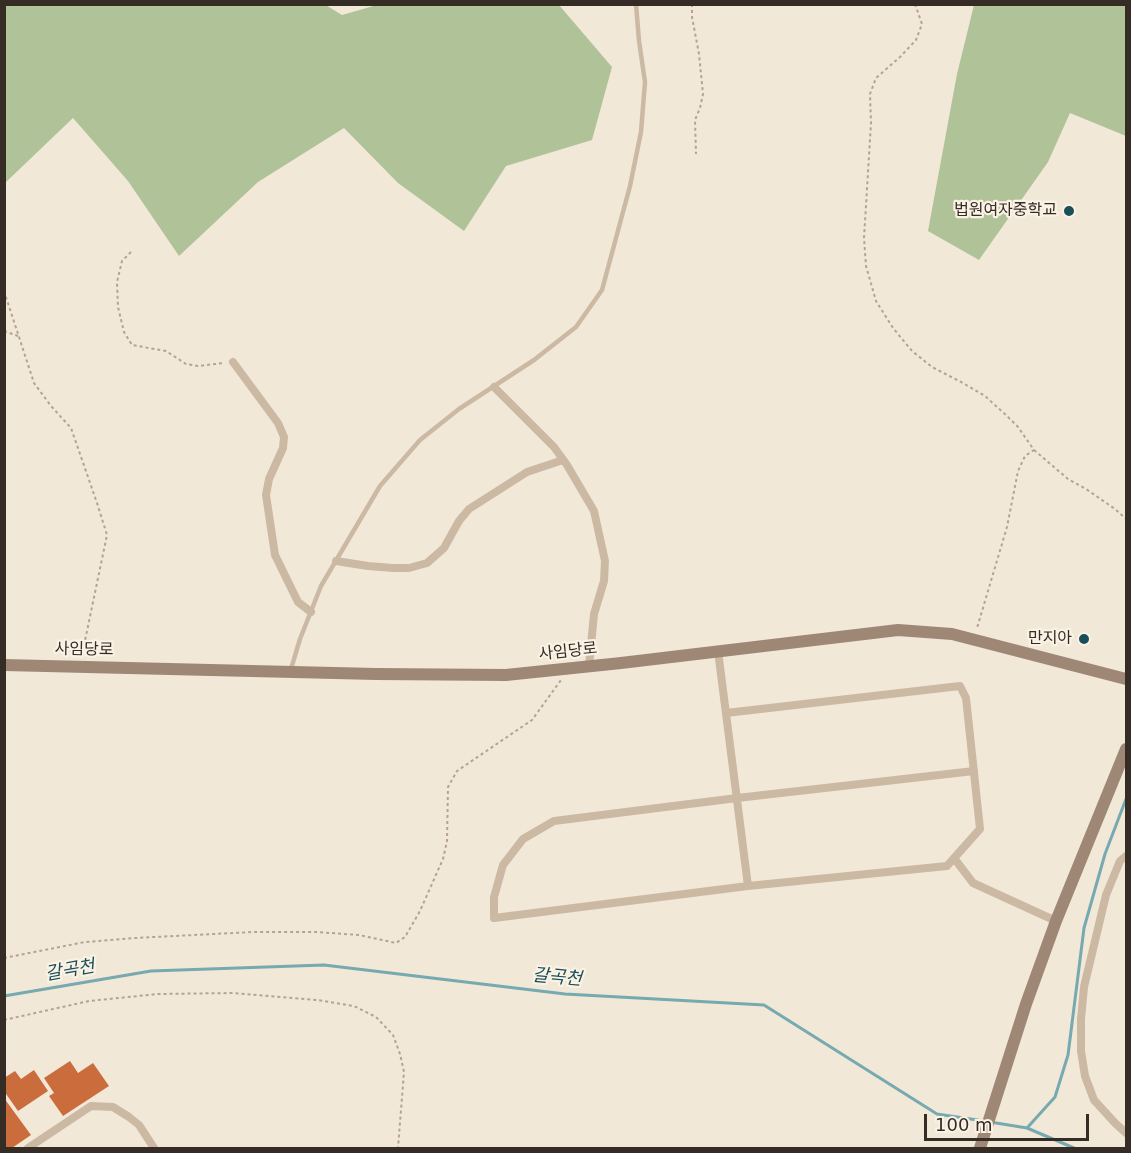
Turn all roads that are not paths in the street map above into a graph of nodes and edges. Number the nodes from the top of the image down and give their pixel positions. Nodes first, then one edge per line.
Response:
1 (636, 4) edge
2 (233, 362) road end
3 (494, 387) junction
4 (563, 460) junction
5 (336, 561) junction
6 (311, 612) junction
7 (718, 651) junction
8 (4, 665) edge
9 (589, 666) junction
10 (291, 672) junction
11 (1126, 679) edge
12 (726, 713) junction
13 (1126, 750) edge
14 (974, 771) junction
15 (737, 798) junction
16 (1126, 856) edge
17 (954, 858) junction
18 (748, 886) junction
19 (1056, 921) junction
20 (1126, 1133) edge
21 (28, 1149) edge
22 (154, 1149) edge
23 (980, 1149) edge

1 - 3 lane
2 - 6 street
3 - 4 street
3 - 5 lane
4 - 5 street
4 - 9 street
5 - 6 lane
6 - 10 lane
7 - 9 main road, 사임당로
7 - 11 main road, 사임당로
7 - 12 street
8 - 10 main road, 사임당로
9 - 10 main road, 사임당로
12 - 14 street
12 - 15 street
13 - 19 main road
14 - 15 street
14 - 17 street
15 - 18 street
15 - 18 street
16 - 20 street
17 - 18 street
17 - 19 street
19 - 23 main road
21 - 22 street

